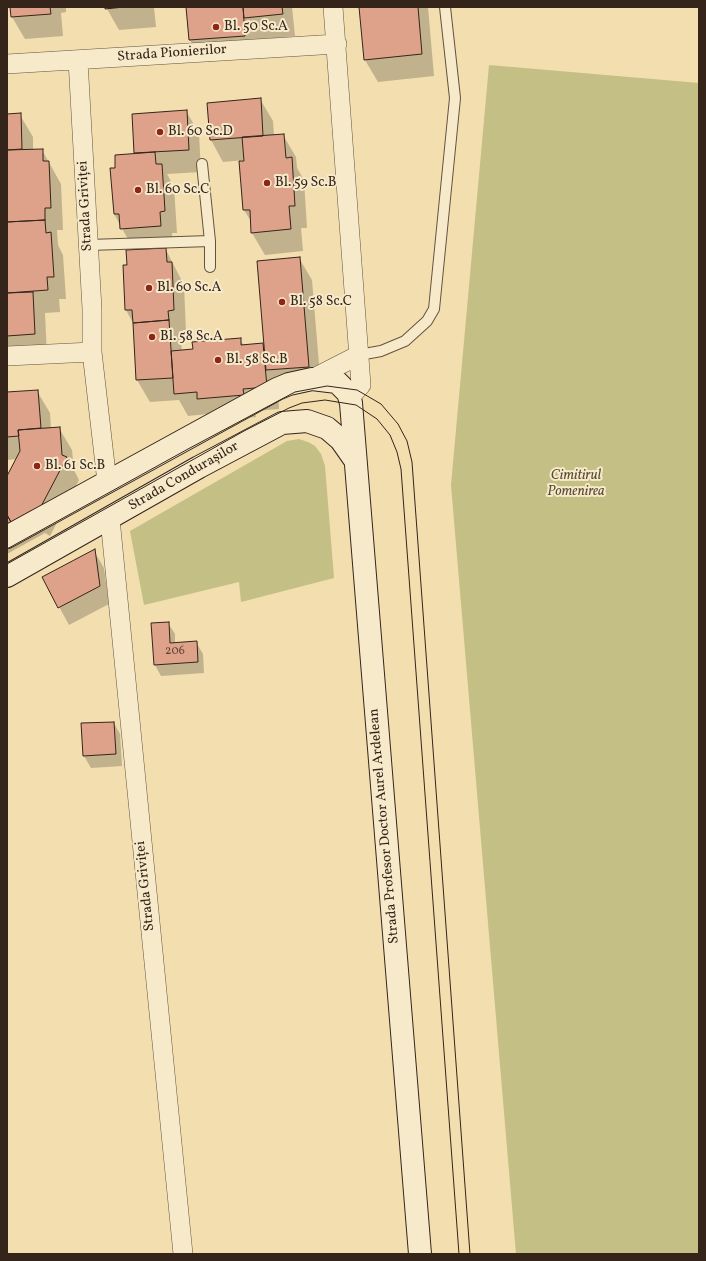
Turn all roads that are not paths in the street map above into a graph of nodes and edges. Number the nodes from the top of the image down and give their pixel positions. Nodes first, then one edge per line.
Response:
1 (333, 7) edge
2 (445, 7) edge
3 (337, 44) junction
4 (78, 60) junction
5 (7, 64) edge
6 (202, 164) dead end
7 (210, 241) junction
8 (89, 245) junction
9 (210, 267) dead end
10 (92, 352) junction
11 (359, 355) junction
12 (7, 356) edge
13 (312, 379) junction
14 (350, 397) junction
15 (356, 461) junction
16 (107, 482) junction
17 (110, 519) junction
18 (7, 537) edge
19 (7, 576) edge
20 (183, 1254) edge
21 (420, 1254) edge

1 - 3 street
2 - 11 lane
3 - 4 street, Strada Pionierilor
3 - 11 street
4 - 5 street, Strada Pionierilor
4 - 8 street, Strada Griviței
6 - 7 lane
7 - 8 lane
7 - 9 lane
8 - 10 street, Strada Griviței
10 - 12 street
10 - 16 street, Strada Griviței
11 - 13 street
11 - 14 street, Strada Profesor Doctor Aurel Ardelean
13 - 14 main road
13 - 16 main road
14 - 15 main road, Strada Profesor Doctor Aurel Ardelean
15 - 17 main road, Strada Condurașilor
15 - 21 main road, Strada Profesor Doctor Aurel Ardelean
16 - 18 main road
17 - 19 main road, Strada Condurașilor
17 - 20 street, Strada Griviței

